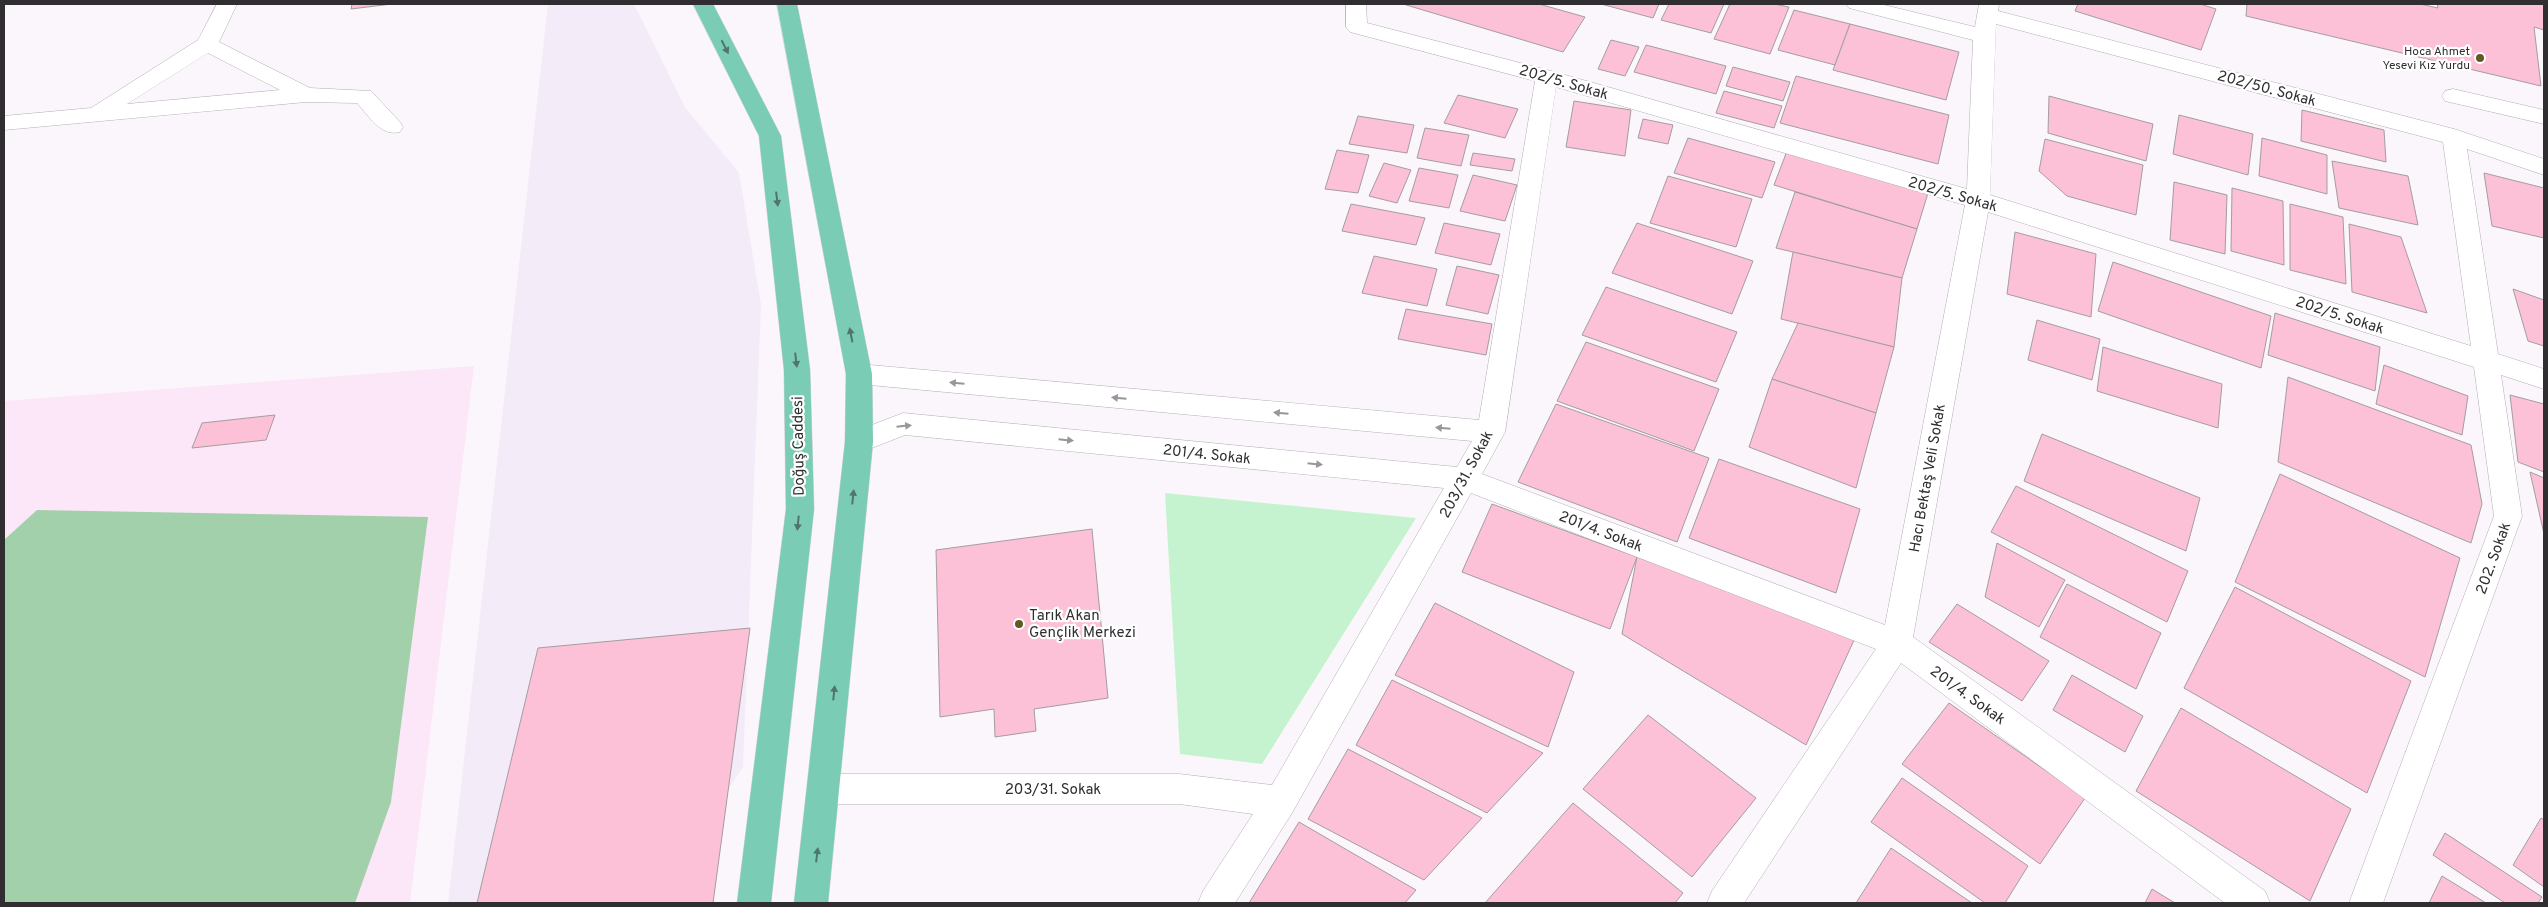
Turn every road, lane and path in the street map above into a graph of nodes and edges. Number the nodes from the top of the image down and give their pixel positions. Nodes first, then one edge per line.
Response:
1 (228, 4) edge
2 (703, 4) edge
3 (788, 4) edge
4 (1356, 4) edge
5 (1856, 4) edge
6 (1987, 18) edge
7 (207, 44) junction
8 (1547, 77) junction
9 (306, 95) junction
10 (2453, 96) dead end
11 (93, 116) junction
12 (2544, 117) edge
13 (4, 123) edge
14 (392, 126) dead end
15 (2454, 137) junction
16 (2544, 167) edge
17 (1978, 200) junction
18 (2487, 361) junction
19 (859, 374) junction
20 (2544, 379) edge
21 (1492, 432) junction
22 (859, 442) junction
23 (1465, 479) junction
24 (1897, 643) junction
25 (824, 789) junction
26 (1280, 802) junction
27 (754, 903) edge
28 (811, 903) edge
29 (1215, 903) edge
30 (1724, 903) edge
31 (2253, 903) edge
32 (2366, 903) edge

1 - 7 street
2 -> 27 main road, Doğuş Caddesi
19 -> 3 main road
4 - 8 street, 202/5. Sokak
5 - 6 street, 202/50. Sokak
6 - 15 street, 202/50. Sokak
6 - 17 street, Hacı Bektaş Veli Sokak
7 - 9 street
7 - 11 street
8 - 17 street, 202/5. Sokak
8 - 21 street, 203/31. Sokak
9 - 11 street
9 - 14 street
10 - 12 street
11 - 13 street
15 - 16 street, 202/50. Sokak
15 - 18 street, 202. Sokak
17 - 18 street, 202/5. Sokak
17 - 24 street, Hacı Bektaş Veli Sokak
18 - 20 street, 202/5. Sokak
18 - 32 street, 202. Sokak
21 -> 19 street
19 - 22 main road
21 - 23 street, 203/31. Sokak
22 -> 23 street, 201/4. Sokak
25 -> 22 main road
23 - 24 street, 201/4. Sokak
23 - 26 street, 203/31. Sokak
24 - 30 street, Hacı Bektaş Veli Sokak
24 - 31 street, 201/4. Sokak
25 - 26 street, 203/31. Sokak
28 -> 25 main road
26 - 29 street, 203/31. Sokak

